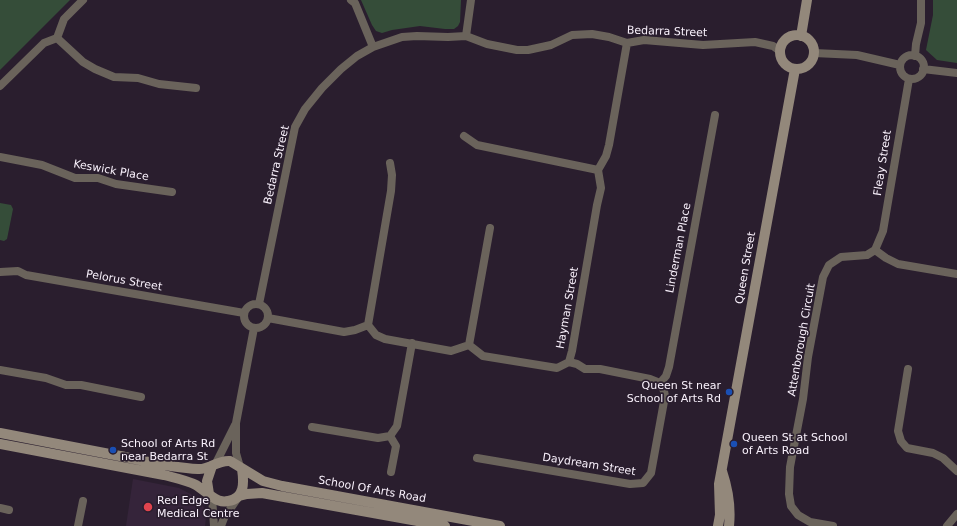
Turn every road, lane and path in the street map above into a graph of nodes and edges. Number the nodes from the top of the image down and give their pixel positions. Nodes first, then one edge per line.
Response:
1 (83, 0) edge
2 (351, 0) edge
3 (471, 0) edge
4 (807, 0) edge
5 (921, 0) edge
6 (466, 36) junction
7 (801, 36) junction
8 (57, 38) junction
9 (627, 43) junction
10 (373, 46) junction
11 (780, 51) junction
12 (814, 53) junction
13 (916, 56) junction
14 (900, 65) junction
15 (795, 69) junction
16 (923, 69) junction
17 (957, 73) edge
18 (909, 79) junction
19 (0, 86) edge
20 (196, 88) dead end
21 (715, 115) dead end
22 (464, 136) dead end
23 (0, 157) edge
24 (390, 163) dead end
25 (598, 170) junction
26 (172, 192) dead end
27 (490, 228) dead end
28 (875, 250) junction
29 (0, 272) edge
30 (957, 274) edge
31 (259, 304) junction
32 (244, 313) junction
33 (268, 318) junction
34 (368, 325) junction
35 (254, 328) junction
36 (412, 343) junction
37 (469, 345) junction
38 (569, 362) junction
39 (908, 369) dead end
40 (0, 370) edge
41 (660, 383) junction
42 (141, 397) dead end
43 (236, 423) junction
44 (312, 427) dead end
45 (0, 433) edge
46 (390, 436) junction
47 (0, 444) edge
48 (477, 458) dead end
49 (214, 464) junction
50 (241, 468) junction
51 (957, 471) edge
52 (391, 472) dead end
53 (722, 472) junction
54 (210, 496) junction
55 (238, 498) junction
56 (82, 501) dead end
57 (0, 508) edge
58 (9, 510) dead end
59 (957, 514) edge
60 (78, 526) edge
61 (214, 526) edge
62 (221, 526) edge
63 (445, 526) edge
64 (500, 526) edge
65 (718, 526) edge
66 (729, 526) edge
67 (833, 526) edge
68 (947, 526) edge

1 - 8 street
2 - 10 street
3 - 6 street
4 - 7 street
5 - 13 street
6 - 9 street, Bedarra Street
6 - 10 street, Bedarra Street
7 - 11 street
7 - 12 street
8 - 19 street
8 - 20 street
9 - 11 street, Bedarra Street
9 - 25 street
10 - 31 street, Bedarra Street
11 - 15 street
12 - 14 street
12 - 15 street
13 - 14 street
13 - 16 street
14 - 18 street
15 - 53 street, Queen Street
16 - 17 street
16 - 18 street
18 - 28 street, Fleay Street
21 - 41 street, Linderman Place
22 - 25 street
23 - 26 street, Keswick Place
24 - 34 street
25 - 38 street, Hayman Street
27 - 37 street
28 - 30 street
28 - 67 street, Attenborough Circuit
29 - 32 street, Pelorus Street
31 - 32 street
31 - 33 street
32 - 35 street
33 - 34 street
33 - 35 street
34 - 36 street
35 - 43 street
36 - 37 street
36 - 46 street
37 - 38 street, Hayman Street
38 - 41 street
39 - 51 street
40 - 42 street
41 - 48 street, Daydream Street
43 - 49 street
43 - 50 street
44 - 46 street
45 - 49 street
46 - 52 street
47 - 54 street
49 - 50 street
49 - 54 street
50 - 55 street
50 - 64 street, School Of Arts Road
53 - 65 street, Queen Street
53 - 66 street, Queen Street
54 - 55 street
54 - 61 street
55 - 62 street
55 - 63 street, School Of Arts Road
56 - 60 street
57 - 58 street
59 - 68 street

